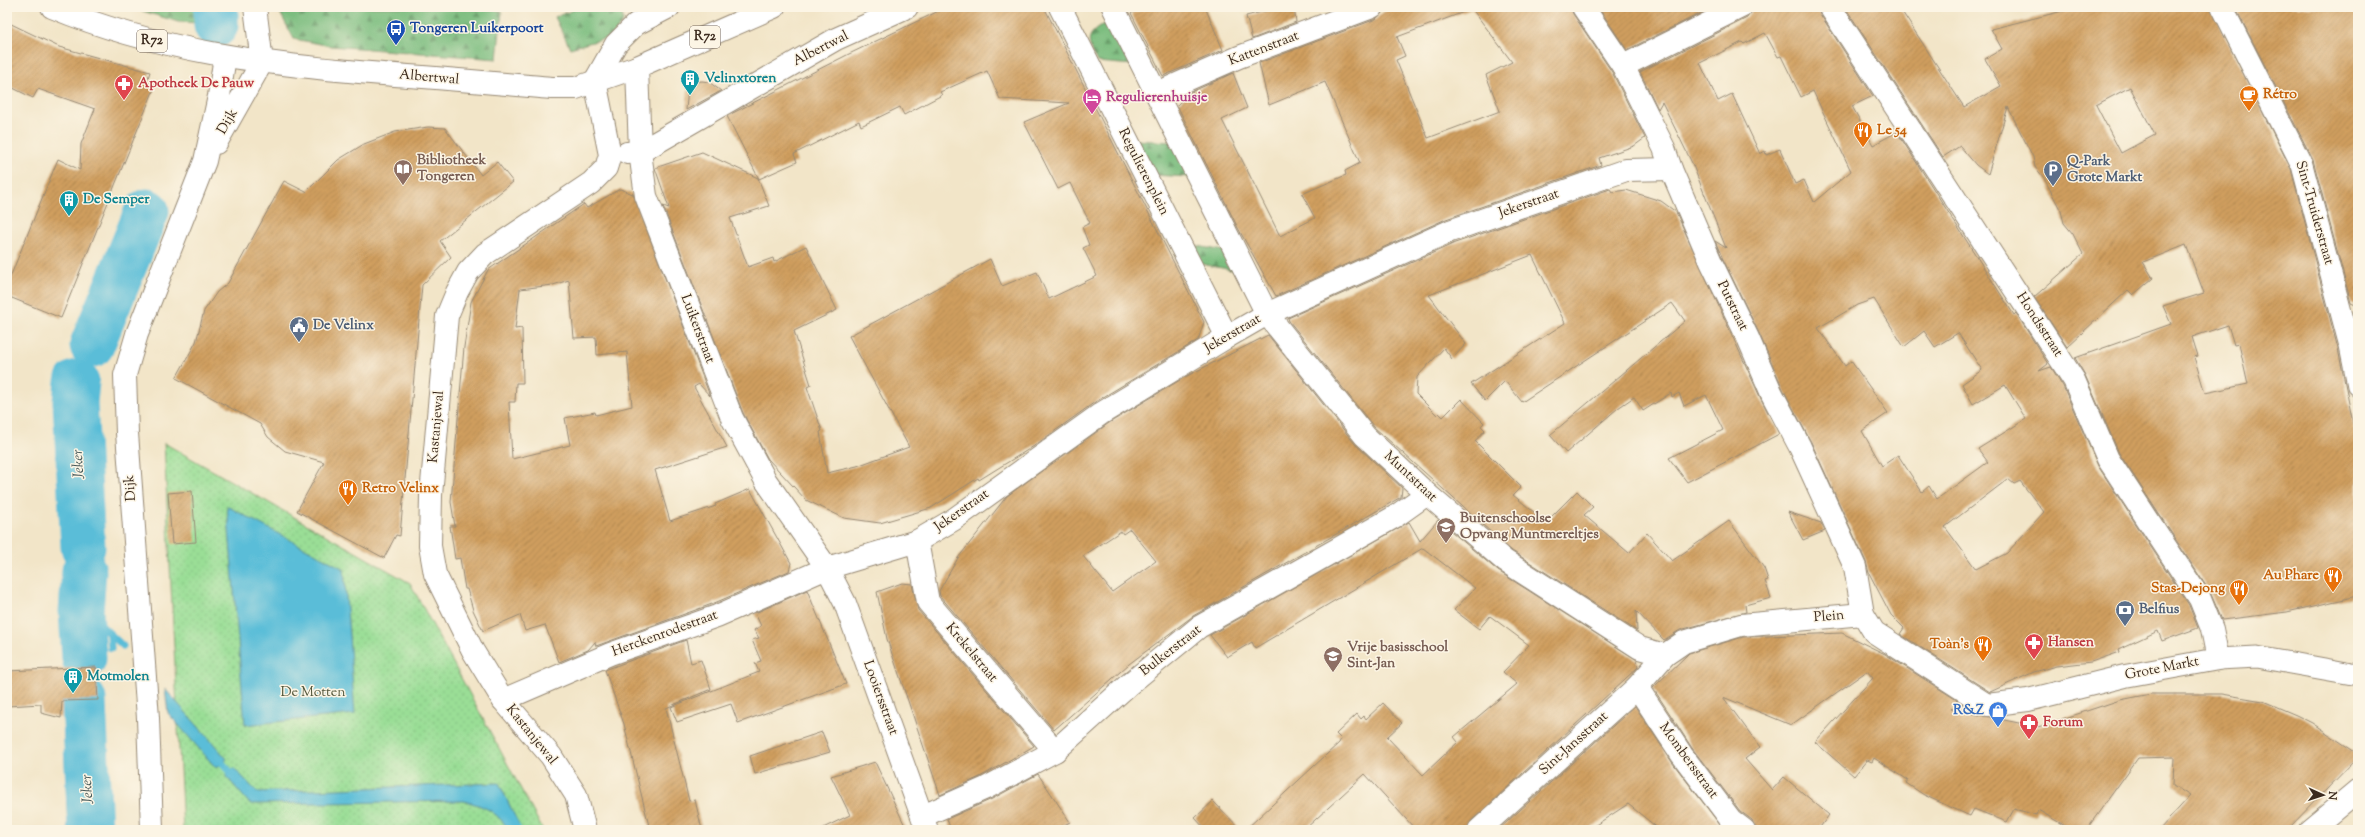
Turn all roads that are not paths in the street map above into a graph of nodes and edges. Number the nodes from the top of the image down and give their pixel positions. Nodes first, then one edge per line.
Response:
1 (52, 7) edge
2 (255, 7) edge
3 (669, 7) edge
4 (774, 7) edge
5 (907, 7) edge
6 (1060, 7) edge
7 (1113, 7) edge
8 (1372, 7) edge
9 (1583, 7) edge
10 (1741, 7) edge
11 (1830, 7) edge
12 (2222, 7) edge
13 (225, 56) junction
14 (262, 62) junction
15 (1624, 66) junction
16 (637, 67) junction
17 (595, 81) junction
18 (1157, 93) junction
19 (640, 152) junction
20 (610, 155) junction
21 (205, 161) junction
22 (1670, 169) junction
23 (1267, 314) junction
24 (1227, 336) junction
25 (2354, 344) edge
26 (2358, 386) edge
27 (1427, 494) junction
28 (917, 541) junction
29 (827, 568) junction
30 (1862, 614) junction
31 (1665, 655) junction
32 (2218, 658) junction
33 (2358, 675) edge
34 (1637, 687) junction
35 (1971, 695) joint
36 (503, 700) junction
37 (1054, 751) junction
38 (2358, 790) edge
39 (925, 823) edge
40 (152, 829) edge
41 (585, 830) edge
42 (1479, 830) edge
43 (1744, 830) edge
44 (2310, 830) edge

1 - 13 street, R72
2 - 14 street
3 - 17 street
4 - 16 street, Albertwal / R72
5 - 19 street, Albertwal
6 - 24 street, Regulierenplein
7 - 18 street
8 - 18 street, Kattenstraat
9 - 15 street, Putstraat
10 - 15 street
11 - 32 street, Hondsstraat
12 - 25 street, Sint-Truiderstraat
13 - 14 street, R72
13 - 21 street, Dijk
14 - 17 street, Albertwal / R72
14 - 21 street, Dijk
15 - 22 street, Putstraat
16 - 17 street, Albertwal / R72
16 - 19 street, Luikerstraat
17 - 20 street
18 - 23 street
19 - 20 street, Albertwal
19 - 29 street, Luikerstraat
20 - 36 street, Kastanjewal
21 - 40 street, Dijk
22 - 23 street, Jekerstraat
22 - 30 street, Putstraat
23 - 24 street, Jekerstraat
23 - 27 street, Muntstraat
24 - 28 street, Jekerstraat
25 - 26 street, Sint-Truiderstraat
27 - 31 street, Muntstraat
27 - 37 street, Bulkerstraat
28 - 29 street, Jekerstraat
28 - 37 street, Krekelstraat
29 - 36 street, Herckenrodestraat
29 - 39 street, Looiersstraat
30 - 31 street, Plein
30 - 35 street, Plein
31 - 34 street, Sint-Jansstraat
32 - 33 street, Grote Markt
32 - 35 street, Grote Markt
34 - 42 street, Sint-Jansstraat
34 - 43 street, Mombersstraat
36 - 41 street, Kastanjewal
37 - 39 street, Bulkerstraat
38 - 44 street

